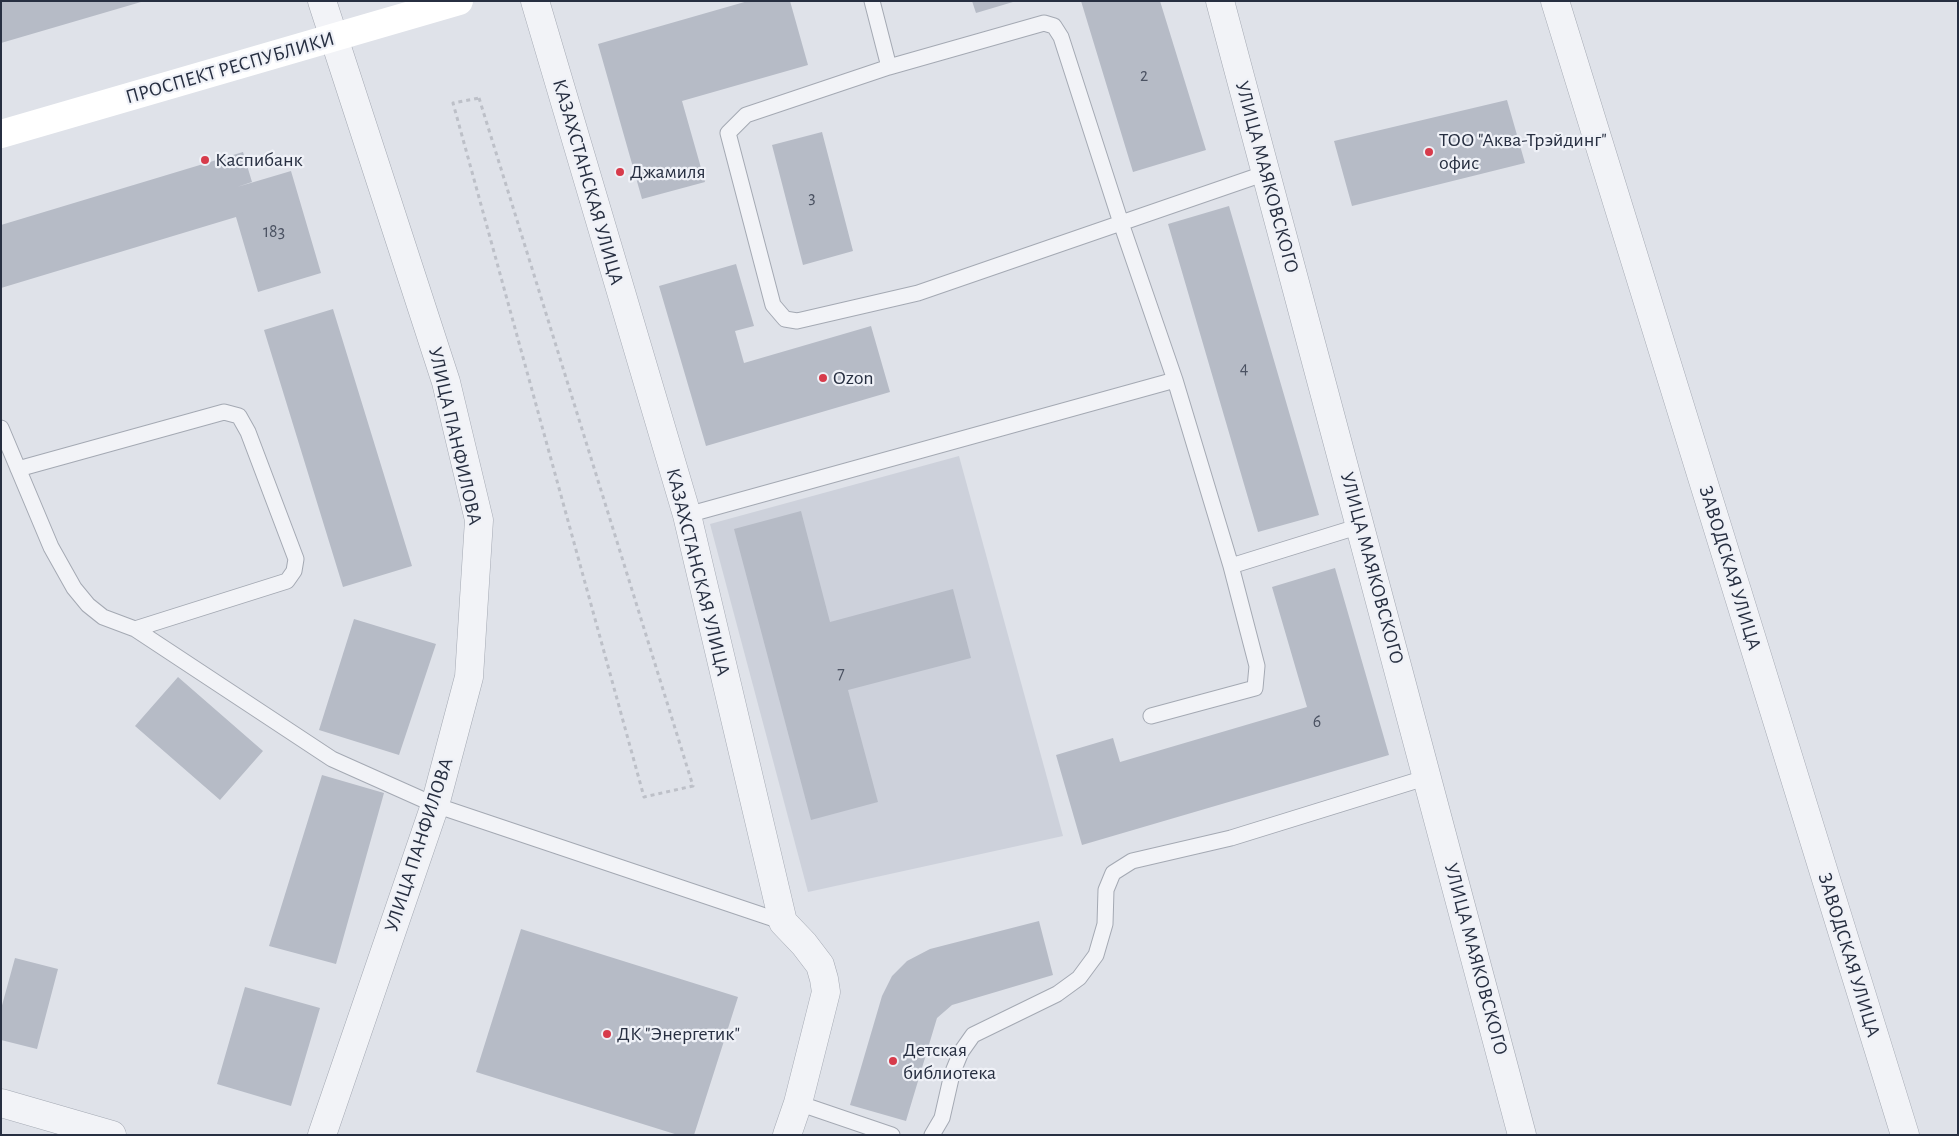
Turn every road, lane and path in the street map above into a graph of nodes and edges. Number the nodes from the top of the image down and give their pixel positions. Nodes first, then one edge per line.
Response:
1 (322, 1) edge
2 (459, 1) edge
3 (535, 1) edge
4 (872, 1) edge
5 (1220, 1) edge
6 (1555, 1) edge
7 (333, 38) junction
8 (889, 67) junction
9 (1, 134) edge
10 (1266, 173) junction
11 (1121, 223) junction
12 (1175, 380) junction
13 (1, 428) edge
14 (18, 468) junction
15 (687, 515) junction
16 (1360, 526) junction
17 (1230, 566) junction
18 (135, 629) junction
19 (1151, 716) dead end
20 (1428, 777) junction
21 (644, 798) joint
22 (435, 805) junction
23 (783, 922) junction
24 (1, 1103) edge
25 (798, 1103) junction
26 (112, 1135) edge
27 (322, 1135) edge
28 (787, 1135) edge
29 (892, 1135) edge
30 (932, 1135) edge
31 (1522, 1135) edge
32 (1905, 1135) edge

1 - 7 street, УЛИЦА ПАНФИЛОВА
2 - 7 main road, ПРОСПЕКТ РЕСПУБЛИКИ
3 - 15 street, КАЗАХСТАНСКАЯ УЛИЦА
4 - 8 lane
5 - 10 street, УЛИЦА МАЯКОВСКОГО
6 - 32 street, ЗАВОДСКАЯ УЛИЦА
7 - 9 main road, ПРОСПЕКТ РЕСПУБЛИКИ
7 - 22 street, УЛИЦА ПАНФИЛОВА
8 - 11 lane
8 - 11 lane
10 - 11 lane
10 - 16 street, УЛИЦА МАЯКОВСКОГО
11 - 12 lane
12 - 15 lane
12 - 17 lane
13 - 14 lane
14 - 18 lane
14 - 18 lane
15 - 23 street, КАЗАХСТАНСКАЯ УЛИЦА
16 - 17 lane
16 - 20 street, УЛИЦА МАЯКОВСКОГО
17 - 19 lane
18 - 22 lane
20 - 30 lane
20 - 31 street, УЛИЦА МАЯКОВСКОГО
21 - 21 path
22 - 23 lane
22 - 27 street, УЛИЦА ПАНФИЛОВА
23 - 25 street
24 - 26 street
25 - 28 street
25 - 29 lane

